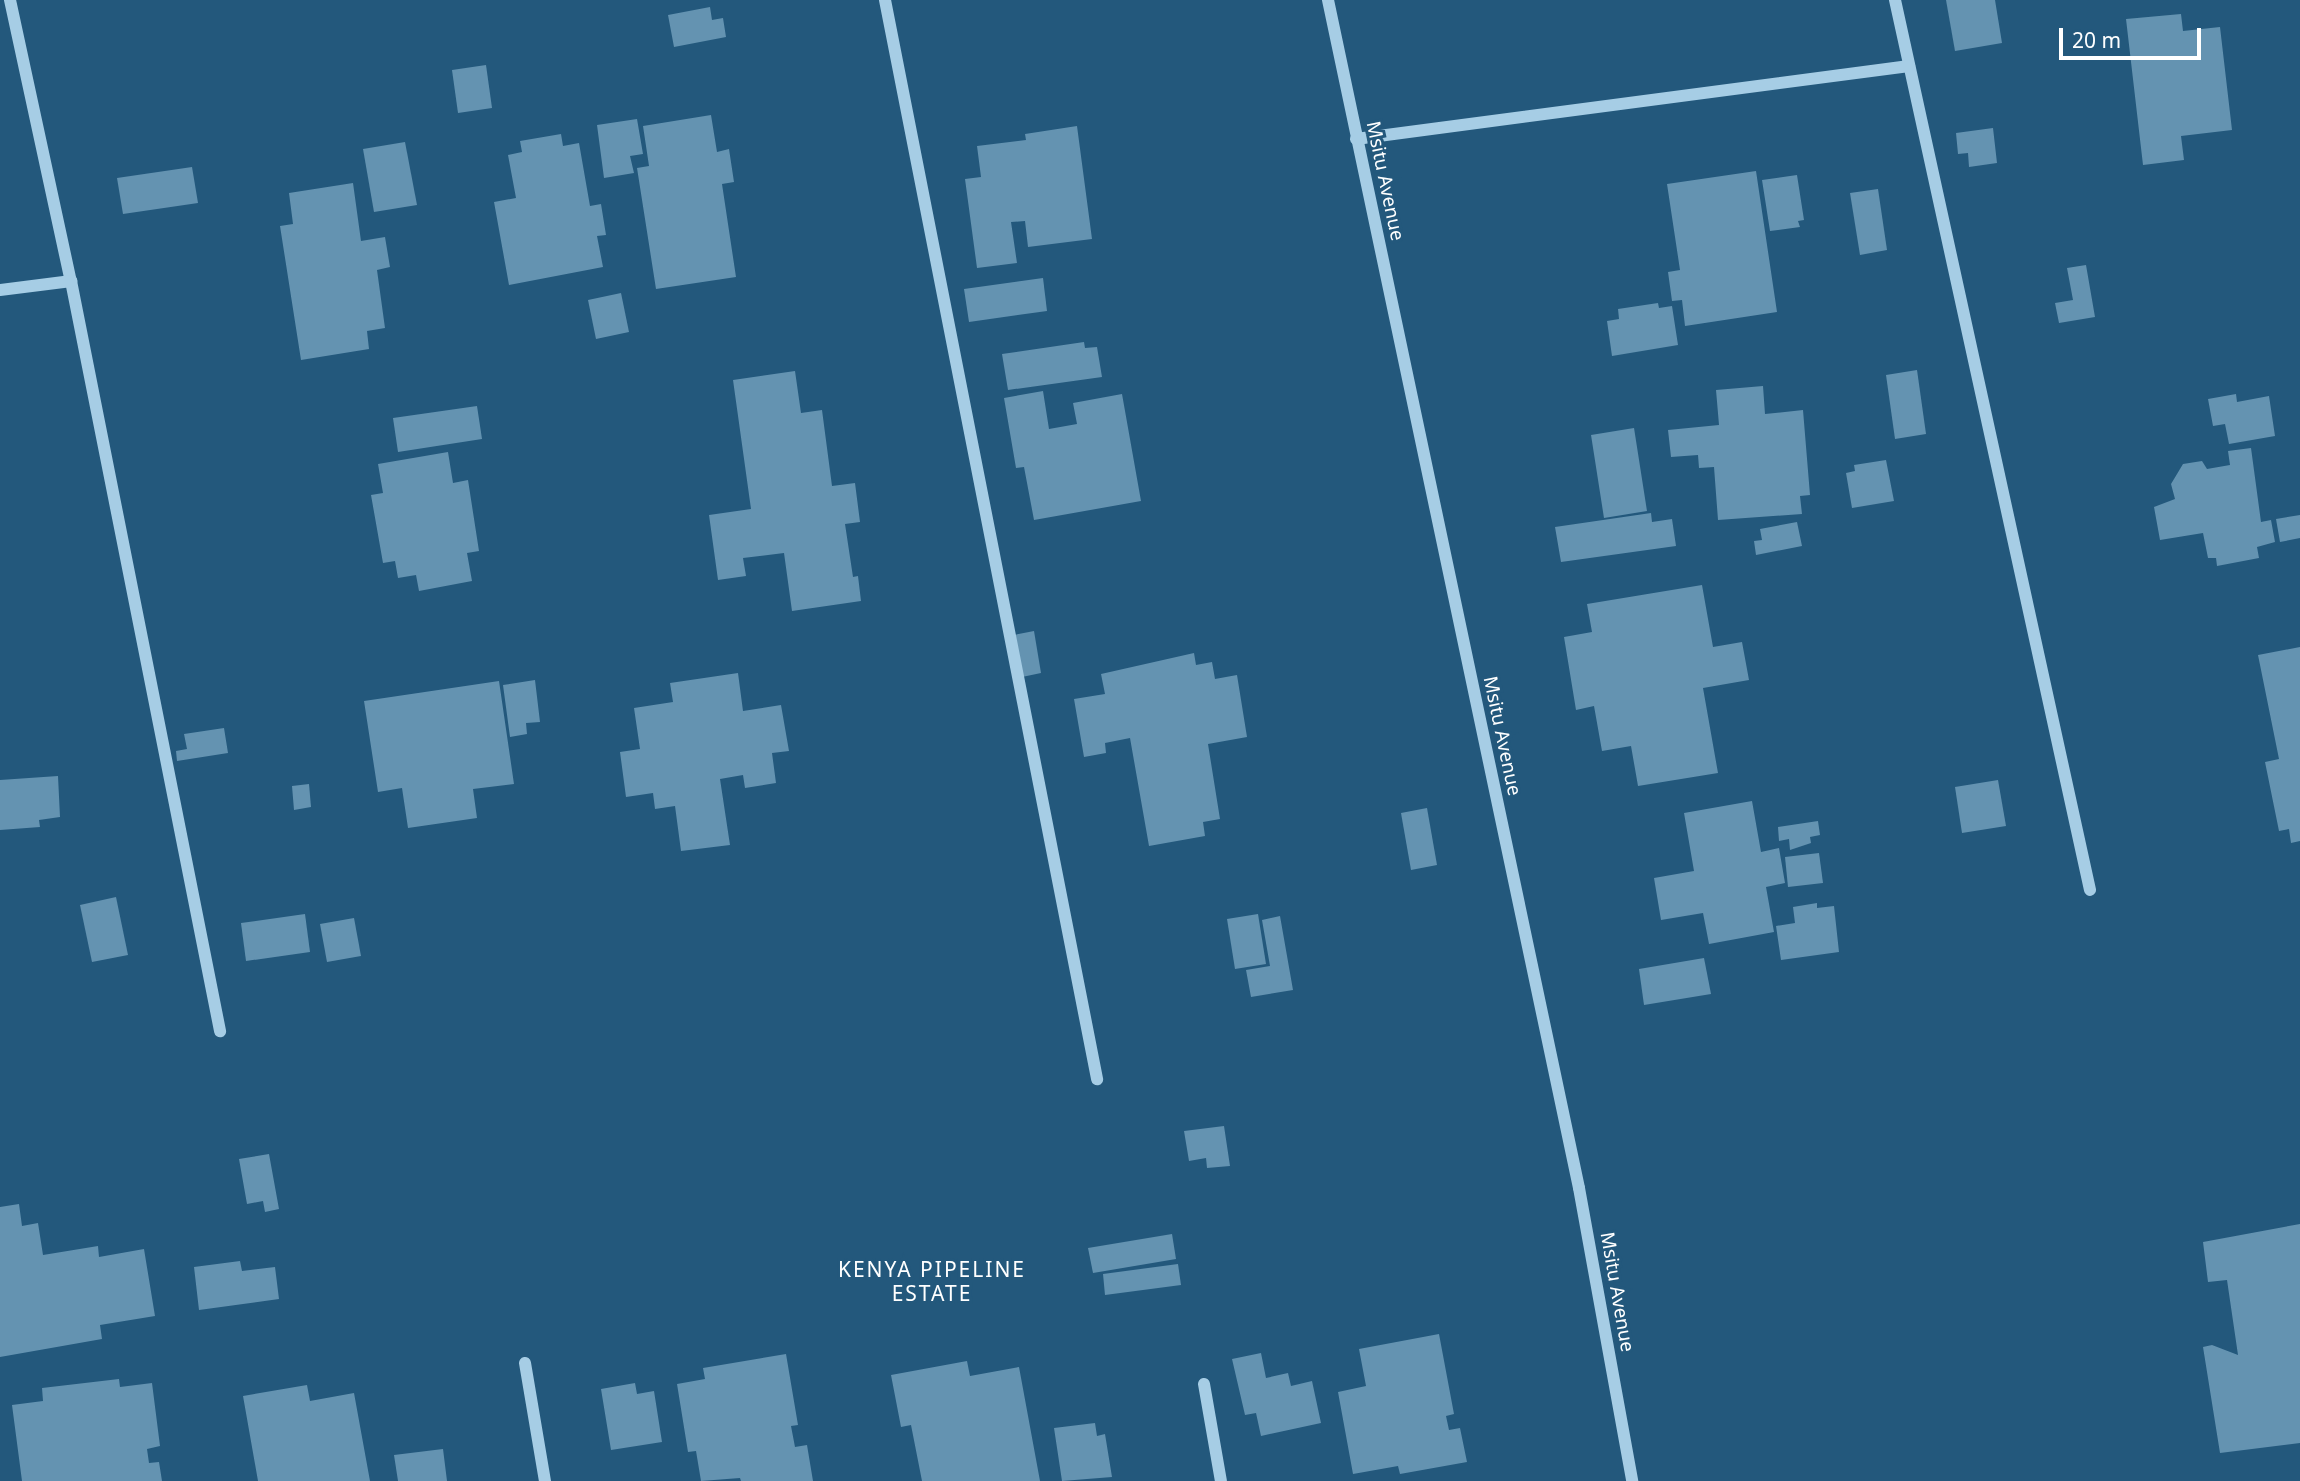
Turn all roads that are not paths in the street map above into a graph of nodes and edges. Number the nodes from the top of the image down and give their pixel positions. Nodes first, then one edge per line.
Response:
1 (10, 0) edge
2 (885, 0) edge
3 (1328, 0) edge
4 (1895, 0) edge
5 (1909, 66) junction
6 (1356, 139) junction
7 (71, 281) junction
8 (0, 290) edge
9 (2090, 890) dead end
10 (220, 1031) dead end
11 (1097, 1079) dead end
12 (525, 1363) dead end
13 (1204, 1384) dead end
14 (545, 1481) edge
15 (1221, 1481) edge
16 (1632, 1481) edge

1 - 7 street
2 - 11 street
3 - 6 street, Msitu Avenue
4 - 5 street
5 - 6 street
5 - 9 street
6 - 16 street, Msitu Avenue
7 - 8 street
7 - 10 street
12 - 14 street
13 - 15 street

